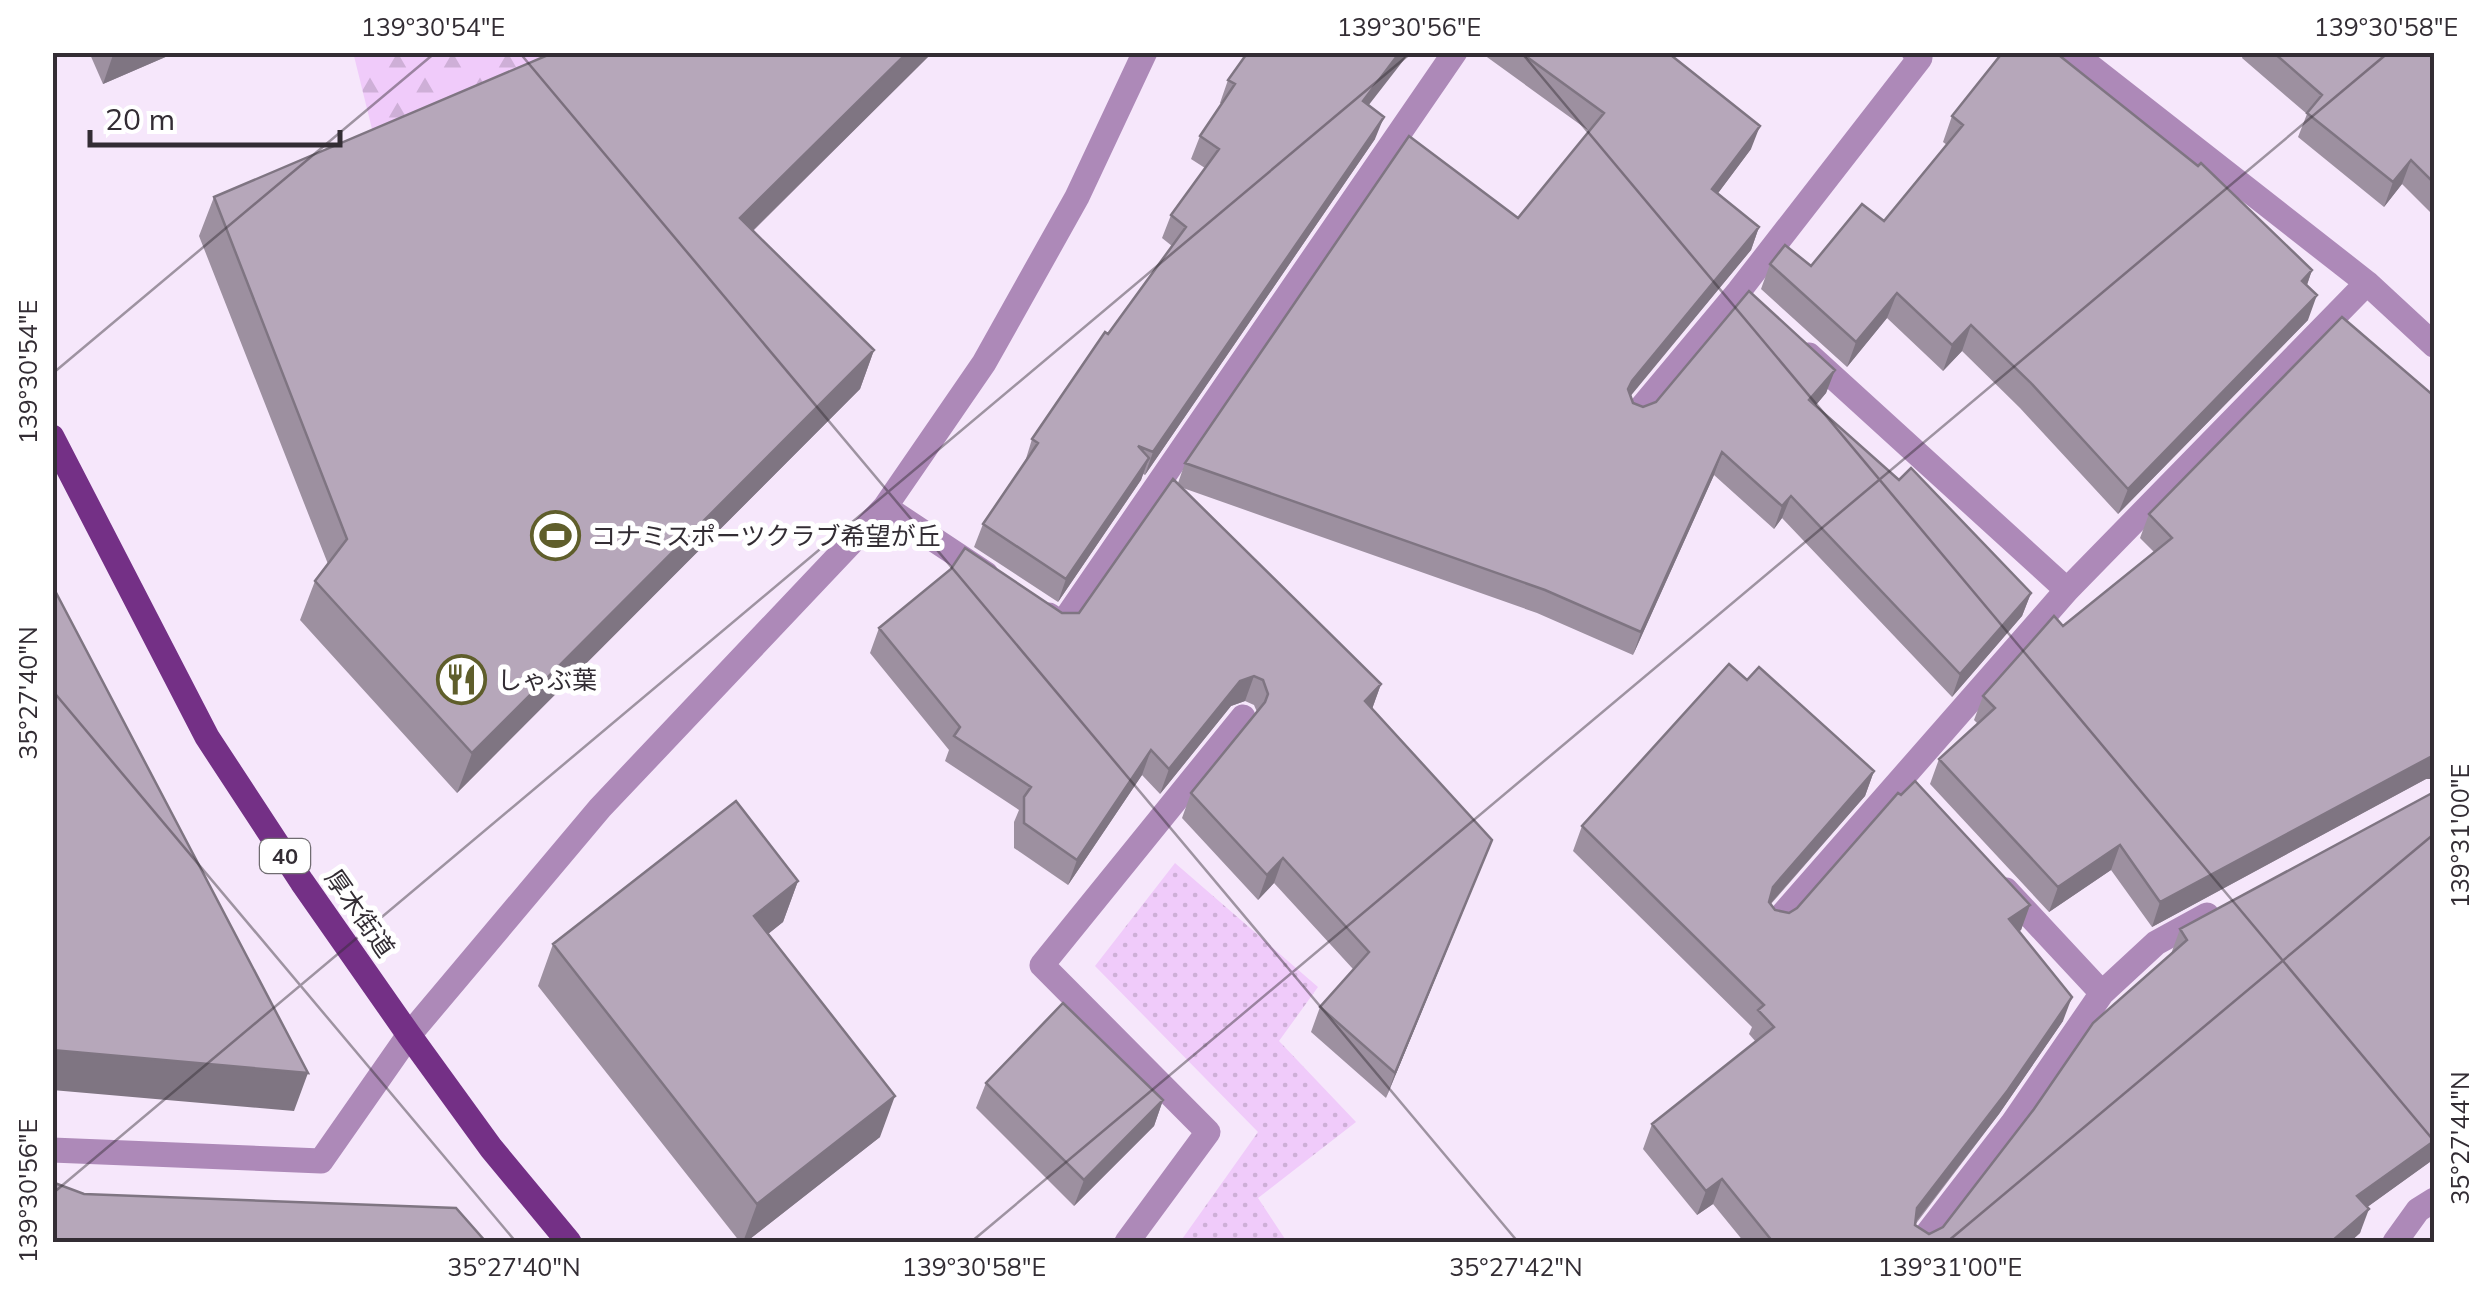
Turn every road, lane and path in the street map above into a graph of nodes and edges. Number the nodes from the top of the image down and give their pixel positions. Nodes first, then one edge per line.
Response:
1 (1145, 52) edge
2 (1455, 52) edge
3 (1914, 52) edge
4 (2072, 52) edge
5 (2367, 284) junction
6 (1796, 343) edge
7 (2434, 344) edge
8 (1636, 414) edge
9 (52, 437) edge
10 (885, 507) junction
11 (2067, 590) junction
12 (1243, 717) edge
13 (1994, 877) edge
14 (2223, 906) edge
15 (1776, 922) edge
16 (2102, 992) junction
17 (409, 1036) junction
18 (52, 1150) edge
19 (2434, 1200) edge
20 (569, 1242) edge
21 (1127, 1242) edge
22 (1921, 1242) edge
23 (2396, 1242) edge

1 - 10 street
2 - 10 street
3 - 8 street
4 - 5 street
5 - 7 street
5 - 11 street
6 - 11 street
9 - 17 main road, 厚木街道 / 40
10 - 17 street
11 - 15 street
12 - 21 street
13 - 16 street
14 - 16 street
16 - 22 street
17 - 18 street
17 - 20 main road, 厚木街道 / 40
19 - 23 street

